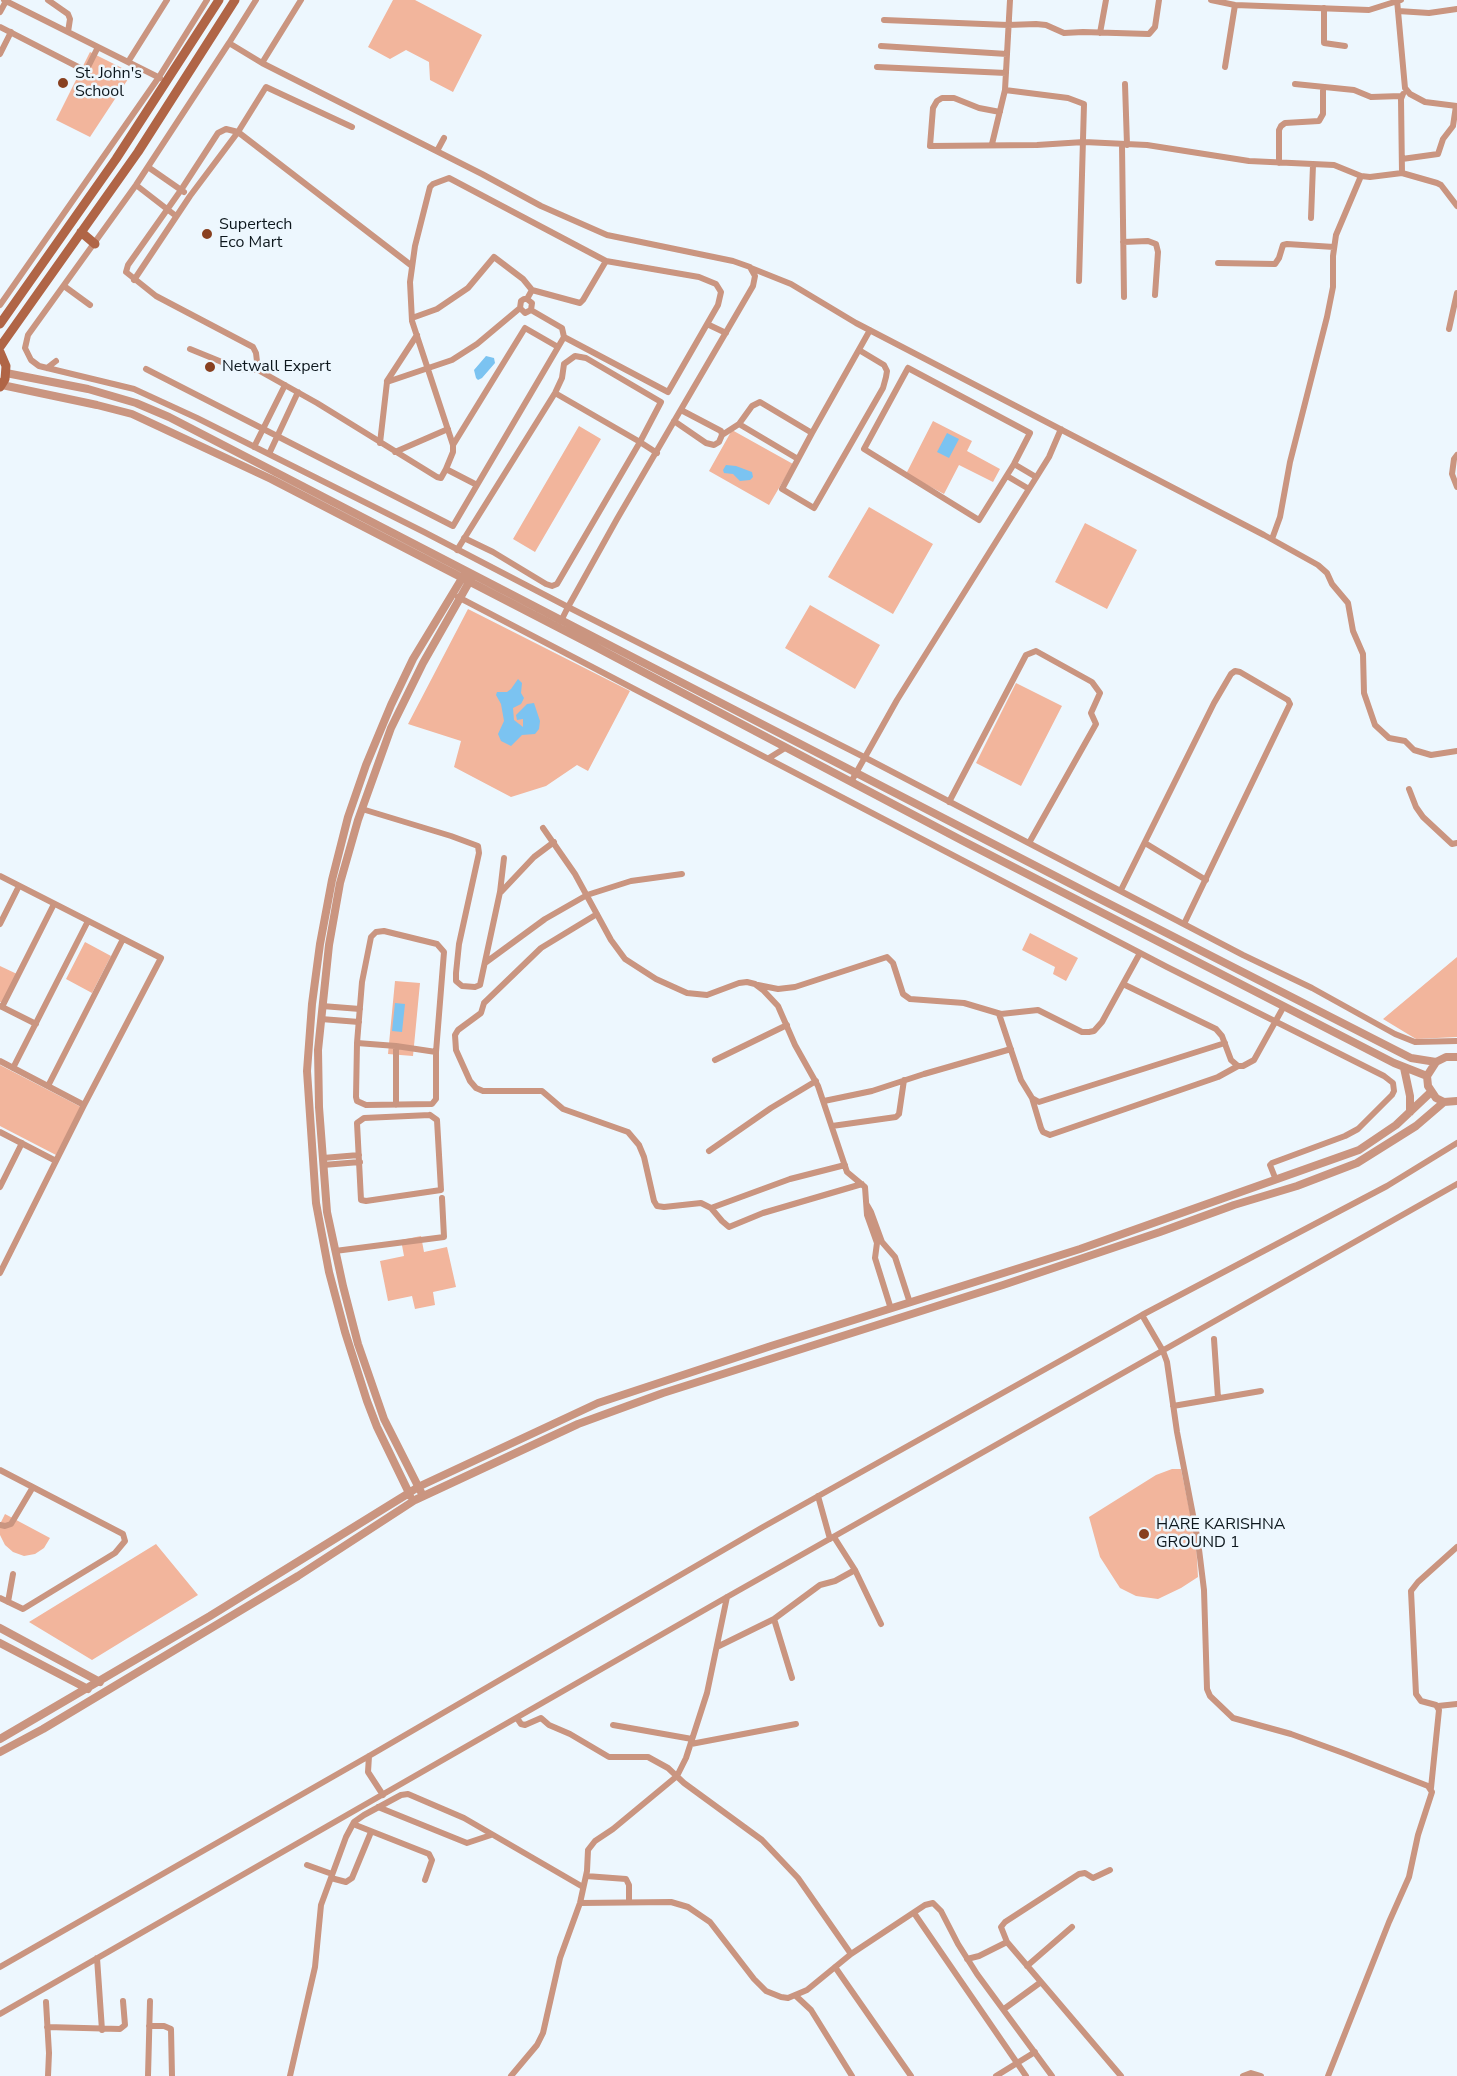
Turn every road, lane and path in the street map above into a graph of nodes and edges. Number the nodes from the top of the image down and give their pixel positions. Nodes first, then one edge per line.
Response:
1 (5, 0) edge
2 (48, 0) edge
3 (167, 0) edge
4 (207, 0) edge
5 (219, 0) edge
6 (235, 0) edge
7 (256, 0) edge
8 (302, 0) edge
9 (1010, 0) edge
10 (1106, 0) edge
11 (1159, 0) edge
12 (1211, 0) edge
13 (1313, 0) edge
14 (1398, 1) edge
15 (1232, 3) edge
16 (1313, 8) junction
17 (1324, 8) junction
18 (1457, 9) edge
19 (1398, 11) junction
20 (0, 12) edge
21 (884, 20) dead end
22 (1008, 25) junction
23 (0, 27) edge
24 (11, 32) junction
25 (68, 32) junction
26 (1100, 33) junction
27 (230, 43) junction
28 (881, 46) dead end
29 (1345, 46) dead end
30 (98, 47) junction
31 (0, 54) edge
32 (1007, 54) junction
33 (128, 62) junction
34 (262, 63) junction
35 (877, 67) dead end
36 (1225, 67) dead end
37 (1006, 73) junction
38 (163, 79) junction
39 (1125, 84) dead end
40 (1295, 84) dead end
41 (1323, 87) junction
42 (1005, 90) junction
43 (1404, 93) junction
44 (1456, 106) edge
45 (1000, 112) junction
46 (352, 127) dead end
47 (238, 132) junction
48 (444, 138) dead end
49 (1084, 142) junction
50 (992, 144) junction
51 (1124, 145) junction
52 (437, 151) junction
53 (1402, 159) junction
54 (1279, 163) junction
55 (1313, 165) junction
56 (148, 167) junction
57 (1402, 173) junction
58 (1361, 176) junction
59 (136, 185) junction
60 (182, 190) junction
61 (190, 196) junction
62 (1457, 206) edge
63 (168, 209) junction
64 (176, 216) junction
65 (1311, 218) dead end
66 (68, 219) junction
67 (81, 232) junction
68 (1124, 242) junction
69 (95, 244) junction
70 (1334, 247) junction
71 (606, 261) junction
72 (1218, 263) dead end
73 (412, 266) junction
74 (750, 267) junction
75 (134, 280) junction
76 (1079, 281) dead end
77 (64, 286) junction
78 (532, 290) junction
79 (1457, 294) edge
80 (1155, 295) dead end
81 (1124, 297) dead end
82 (527, 299) junction
83 (0, 305) edge
84 (90, 306) dead end
85 (519, 308) junction
86 (531, 310) junction
87 (412, 318) junction
88 (0, 324) edge
89 (707, 324) junction
90 (1449, 329) dead end
91 (870, 330) junction
92 (726, 333) junction
93 (417, 335) junction
94 (564, 337) junction
95 (0, 347) edge
96 (558, 347) junction
97 (190, 349) dead end
98 (859, 350) junction
99 (0, 352) edge
100 (56, 361) dead end
101 (429, 367) junction
102 (47, 368) junction
103 (146, 369) dead end
104 (258, 370) junction
105 (6, 373) junction
106 (387, 382) junction
107 (285, 385) junction
108 (1, 386) edge
109 (134, 389) junction
110 (297, 392) junction
111 (555, 393) junction
112 (129, 401) junction
113 (681, 410) junction
114 (674, 421) junction
115 (739, 424) junction
116 (263, 428) junction
117 (448, 429) junction
118 (1061, 429) junction
119 (812, 433) junction
120 (722, 435) junction
121 (277, 436) junction
122 (640, 442) junction
123 (380, 443) junction
124 (453, 445) junction
125 (254, 447) junction
126 (395, 452) junction
127 (657, 453) junction
128 (269, 454) junction
129 (1457, 455) edge
130 (798, 459) junction
131 (1014, 464) junction
132 (446, 469) junction
133 (1007, 476) junction
134 (1036, 477) junction
135 (477, 485) junction
136 (1457, 487) edge
137 (1029, 489) junction
138 (464, 538) junction
139 (1272, 539) junction
140 (458, 550) junction
141 (505, 560) junction
142 (498, 571) junction
143 (468, 576) junction
144 (452, 593) junction
145 (460, 598) junction
146 (568, 607) junction
147 (562, 619) junction
148 (785, 748) junction
149 (1457, 751) edge
150 (772, 756) junction
151 (864, 758) junction
152 (856, 772) junction
153 (851, 782) junction
154 (1409, 789) dead end
155 (949, 802) junction
156 (362, 809) junction
157 (543, 828) dead end
158 (554, 842) junction
159 (1029, 843) junction
160 (1144, 843) junction
161 (1455, 845) edge
162 (504, 858) dead end
163 (682, 874) dead end
164 (0, 876) edge
165 (1206, 880) junction
166 (19, 886) junction
167 (1121, 890) junction
168 (500, 892) junction
169 (587, 895) junction
170 (54, 904) junction
171 (597, 914) junction
172 (88, 921) junction
173 (0, 924) edge
174 (1184, 924) junction
175 (123, 939) junction
176 (1140, 953) junction
177 (485, 963) junction
178 (755, 984) junction
179 (1123, 984) junction
180 (322, 1006) junction
181 (1, 1007) edge
182 (360, 1009) junction
183 (999, 1014) junction
184 (1279, 1015) junction
185 (321, 1019) junction
186 (358, 1022) junction
187 (36, 1024) junction
188 (787, 1025) junction
189 (1457, 1041) edge
190 (357, 1042) junction
191 (1225, 1043) junction
192 (396, 1046) junction
193 (1011, 1049) junction
194 (436, 1052) junction
195 (1457, 1057) edge
196 (715, 1060) dead end
197 (0, 1061) edge
198 (1436, 1062) junction
199 (1238, 1066) junction
200 (13, 1068) junction
201 (1404, 1068) junction
202 (1427, 1076) junction
203 (903, 1080) junction
204 (816, 1081) junction
205 (48, 1086) junction
206 (1431, 1092) junction
207 (1032, 1098) junction
208 (824, 1101) junction
209 (1457, 1101) edge
210 (1444, 1102) junction
211 (84, 1105) junction
212 (396, 1105) junction
213 (1410, 1112) junction
214 (832, 1126) junction
215 (0, 1132) edge
216 (22, 1143) junction
217 (1457, 1143) edge
218 (709, 1151) dead end
219 (359, 1158) junction
220 (56, 1161) junction
221 (323, 1162) junction
222 (845, 1165) junction
223 (1275, 1177) junction
224 (862, 1184) junction
225 (1457, 1184) edge
226 (0, 1187) edge
227 (442, 1198) dead end
228 (866, 1205) junction
229 (711, 1208) junction
230 (335, 1251) junction
231 (0, 1273) edge
232 (908, 1297) junction
233 (889, 1305) junction
234 (1142, 1315) junction
235 (891, 1320) junction
236 (1214, 1339) dead end
237 (1163, 1351) junction
238 (1261, 1391) dead end
239 (1218, 1398) junction
240 (1173, 1406) junction
241 (0, 1470) edge
242 (33, 1487) junction
243 (418, 1487) junction
244 (423, 1496) junction
245 (818, 1496) junction
246 (411, 1497) junction
247 (0, 1525) edge
248 (832, 1538) junction
249 (1456, 1547) edge
250 (855, 1570) junction
251 (13, 1574) dead end
252 (727, 1597) junction
253 (0, 1598) edge
254 (8, 1602) junction
255 (774, 1619) junction
256 (881, 1624) dead end
257 (0, 1628) edge
258 (0, 1643) edge
259 (717, 1647) junction
260 (792, 1678) dead end
261 (98, 1681) junction
262 (111, 1687) junction
263 (87, 1688) junction
264 (99, 1695) junction
265 (1457, 1704) edge
266 (1438, 1706) junction
267 (518, 1718) junction
268 (796, 1724) dead end
269 (613, 1725) dead end
270 (0, 1739) edge
271 (692, 1741) junction
272 (0, 1752) edge
273 (369, 1756) junction
274 (677, 1776) junction
275 (1431, 1788) junction
276 (383, 1795) junction
277 (378, 1807) junction
278 (353, 1824) junction
279 (371, 1832) junction
280 (491, 1835) junction
281 (307, 1865) dead end
282 (1110, 1870) dead end
283 (331, 1876) junction
284 (586, 1876) junction
285 (425, 1880) dead end
286 (583, 1887) junction
287 (629, 1902) junction
288 (580, 1903) junction
289 (914, 1912) junction
290 (1072, 1927) dead end
291 (1007, 1942) junction
292 (851, 1954) junction
293 (97, 1958) junction
294 (967, 1959) junction
295 (1028, 1966) junction
296 (0, 1967) edge
297 (835, 1967) junction
298 (1041, 1982) junction
299 (796, 1996) junction
300 (123, 2001) dead end
301 (150, 2001) dead end
302 (46, 2002) dead end
303 (1004, 2008) junction
304 (0, 2014) edge
305 (149, 2026) junction
306 (48, 2028) junction
307 (102, 2030) junction
308 (1035, 2052) junction
309 (1018, 2062) junction
310 (48, 2076) edge
311 (148, 2076) edge
312 (172, 2076) edge
313 (290, 2076) edge
314 (511, 2076) edge
315 (852, 2076) edge
316 (911, 2076) edge
317 (998, 2076) edge
318 (1026, 2076) edge
319 (1052, 2076) edge
320 (1121, 2076) edge
321 (1243, 2076) edge
322 (1261, 2076) edge
323 (1328, 2076) edge

1 - 20 street
1 - 25 street
2 - 25 street
3 - 33 street
4 - 38 street
5 - 38 main road
6 - 67 main road
7 - 27 street
8 - 34 street
9 - 22 street
10 - 26 street
11 - 26 street
12 - 15 street
13 - 16 street
14 - 17 street
14 - 19 street
15 - 16 street
15 - 36 street
16 - 17 street
17 - 29 street
18 - 19 street
19 - 43 street
21 - 22 street
22 - 26 street
22 - 32 street
23 - 24 street
24 - 30 street
24 - 31 street
25 - 30 street
27 - 34 street
27 - 56 street
28 - 32 street
30 - 33 street
32 - 37 street
33 - 38 street
34 - 52 street
35 - 37 street
37 - 42 street
38 - 66 main road
39 - 51 street
40 - 41 street
41 - 43 street
41 - 54 street
42 - 45 street
42 - 49 street
43 - 44 street
43 - 53 street
44 - 53 street
45 - 50 street
45 - 50 street
46 - 47 street
47 - 60 street
47 - 61 street
47 - 73 street
48 - 52 street
49 - 50 street
49 - 51 street
49 - 76 street
51 - 54 street
51 - 68 street
52 - 74 street
53 - 57 street
54 - 55 street
55 - 58 street
55 - 65 street
56 - 59 street
56 - 60 street
57 - 58 street
57 - 62 street
58 - 70 street
59 - 63 street
59 - 69 street
60 - 61 street
60 - 63 street
61 - 64 street
63 - 64 street
63 - 75 street
64 - 75 street
66 - 83 street
66 - 88 main road
67 - 69 main road
67 - 95 main road
68 - 80 street
68 - 81 street
69 - 77 street
70 - 72 street
70 - 139 street
71 - 73 street
71 - 78 street
71 - 89 street
73 - 87 street
74 - 91 street
74 - 92 street
75 - 104 street
77 - 84 street
77 - 102 street
78 - 82 street
78 - 87 street
79 - 90 street
82 - 85 street
82 - 86 street
85 - 86 street
85 - 101 street
86 - 94 street
87 - 93 street
89 - 92 street
89 - 94 street
91 - 98 street
91 - 118 street
92 - 113 street
93 - 101 street
93 - 106 street
94 - 96 street
96 - 124 street
96 - 135 street
97 - 104 street
98 - 119 street
98 - 130 street
99 - 105 main road
100 - 102 street
101 - 106 street
101 - 117 street
102 - 109 street
103 - 116 street
104 - 107 street
105 - 108 main road
105 - 112 street
106 - 123 street
107 - 110 street
107 - 116 street
108 - 143 street
109 - 112 street
109 - 125 street
110 - 121 street
110 - 123 street
111 - 122 street
111 - 122 street
111 - 138 street
112 - 143 street
113 - 114 street
113 - 120 street
114 - 120 street
114 - 127 street
115 - 119 street
115 - 120 street
115 - 130 street
116 - 121 street
116 - 125 street
117 - 124 street
117 - 126 street
118 - 134 street
118 - 139 street
119 - 130 street
121 - 128 street
121 - 135 street
122 - 127 street
122 - 141 street
123 - 126 street
124 - 132 street
125 - 128 street
126 - 132 street
127 - 146 street
128 - 140 street
129 - 136 street
131 - 133 street
131 - 133 street
131 - 134 street
132 - 135 street
133 - 137 street
134 - 137 street
137 - 151 street
138 - 140 street
138 - 141 street
139 - 149 street
140 - 142 street
141 - 142 street
142 - 146 street
143 - 144 street
143 - 145 street
143 - 147 street
143 - 148 street
144 - 145 street
144 - 246 street
145 - 150 street
145 - 156 street
146 - 147 street
146 - 151 street
147 - 152 street
148 - 150 street
148 - 153 street
150 - 176 street
151 - 152 street
151 - 155 street
152 - 153 street
152 - 198 street
153 - 184 street
154 - 161 street
155 - 159 street
155 - 159 street
156 - 177 street
156 - 180 street
157 - 158 street
158 - 168 street
158 - 169 street
159 - 167 street
160 - 165 street
160 - 165 street
160 - 167 street
162 - 168 street
163 - 169 street
164 - 166 street
165 - 174 street
166 - 170 street
166 - 173 street
167 - 174 street
168 - 177 street
169 - 171 street
169 - 177 street
170 - 172 street
170 - 181 street
171 - 178 street
171 - 229 street
172 - 175 street
172 - 187 street
174 - 189 street
175 - 205 street
175 - 211 street
176 - 179 street
176 - 184 street
178 - 183 street
178 - 188 street
179 - 183 street
179 - 191 street
180 - 182 street
180 - 185 street
181 - 187 street
182 - 186 street
182 - 194 street
183 - 193 street
184 - 199 street
184 - 201 street
184 - 223 street
185 - 186 street
185 - 221 street
186 - 190 street
187 - 200 street
188 - 196 street
188 - 204 street
190 - 192 street
190 - 212 street
191 - 199 street
191 - 207 street
192 - 194 street
192 - 212 street
193 - 203 street
193 - 207 street
194 - 212 street
195 - 198 street
197 - 200 street
198 - 202 street
199 - 207 street
200 - 205 street
201 - 202 street
201 - 213 street
202 - 206 street
203 - 208 street
203 - 214 street
204 - 208 street
204 - 218 street
205 - 211 street
206 - 210 street
206 - 213 street
208 - 214 street
209 - 210 street
210 - 235 street
211 - 220 street
213 - 223 street
214 - 222 street
215 - 216 street
216 - 220 street
216 - 226 street
217 - 234 street
219 - 219 street
219 - 221 street
220 - 231 street
221 - 230 street
222 - 224 street
222 - 229 street
223 - 232 street
224 - 228 street
224 - 229 street
225 - 237 street
227 - 230 street
228 - 232 street
228 - 233 street
230 - 243 street
232 - 233 street
233 - 235 street
233 - 243 street
234 - 237 street
234 - 245 street
235 - 244 street
236 - 239 street
237 - 240 street
237 - 248 street
238 - 239 street
239 - 240 street
240 - 275 street
241 - 242 street
242 - 247 street
242 - 254 street
243 - 244 street
243 - 246 street
244 - 246 street
245 - 248 street
245 - 273 street
246 - 261 street
246 - 262 street
248 - 250 street
248 - 252 street
249 - 266 street
250 - 255 street
250 - 256 street
251 - 254 street
252 - 259 street
252 - 267 street
253 - 254 street
255 - 259 street
255 - 260 street
257 - 261 street
258 - 263 street
259 - 271 street
261 - 262 street
261 - 263 street
262 - 264 street
263 - 264 street
263 - 270 street
264 - 272 street
265 - 266 street
266 - 275 street
267 - 274 street
267 - 276 street
268 - 271 street
269 - 271 street
271 - 274 street
273 - 276 street
273 - 296 street
274 - 284 street
274 - 292 street
275 - 323 street
276 - 293 street
277 - 278 street
277 - 280 street
277 - 280 street
278 - 279 street
278 - 283 street
279 - 283 street
279 - 285 street
280 - 286 street
281 - 283 street
282 - 291 street
283 - 313 street
284 - 286 street
284 - 287 street
286 - 288 street
287 - 288 street
287 - 299 street
288 - 314 street
289 - 292 street
289 - 294 street
289 - 309 street
290 - 295 street
291 - 294 street
291 - 295 street
292 - 297 street
293 - 304 street
293 - 307 street
294 - 303 street
295 - 298 street
297 - 299 street
297 - 316 street
298 - 303 street
298 - 320 street
299 - 315 street
300 - 307 street
301 - 305 street
302 - 306 street
303 - 308 street
305 - 311 street
305 - 312 street
306 - 307 street
306 - 310 street
308 - 309 street
308 - 319 street
309 - 317 street
309 - 318 street
321 - 322 street

